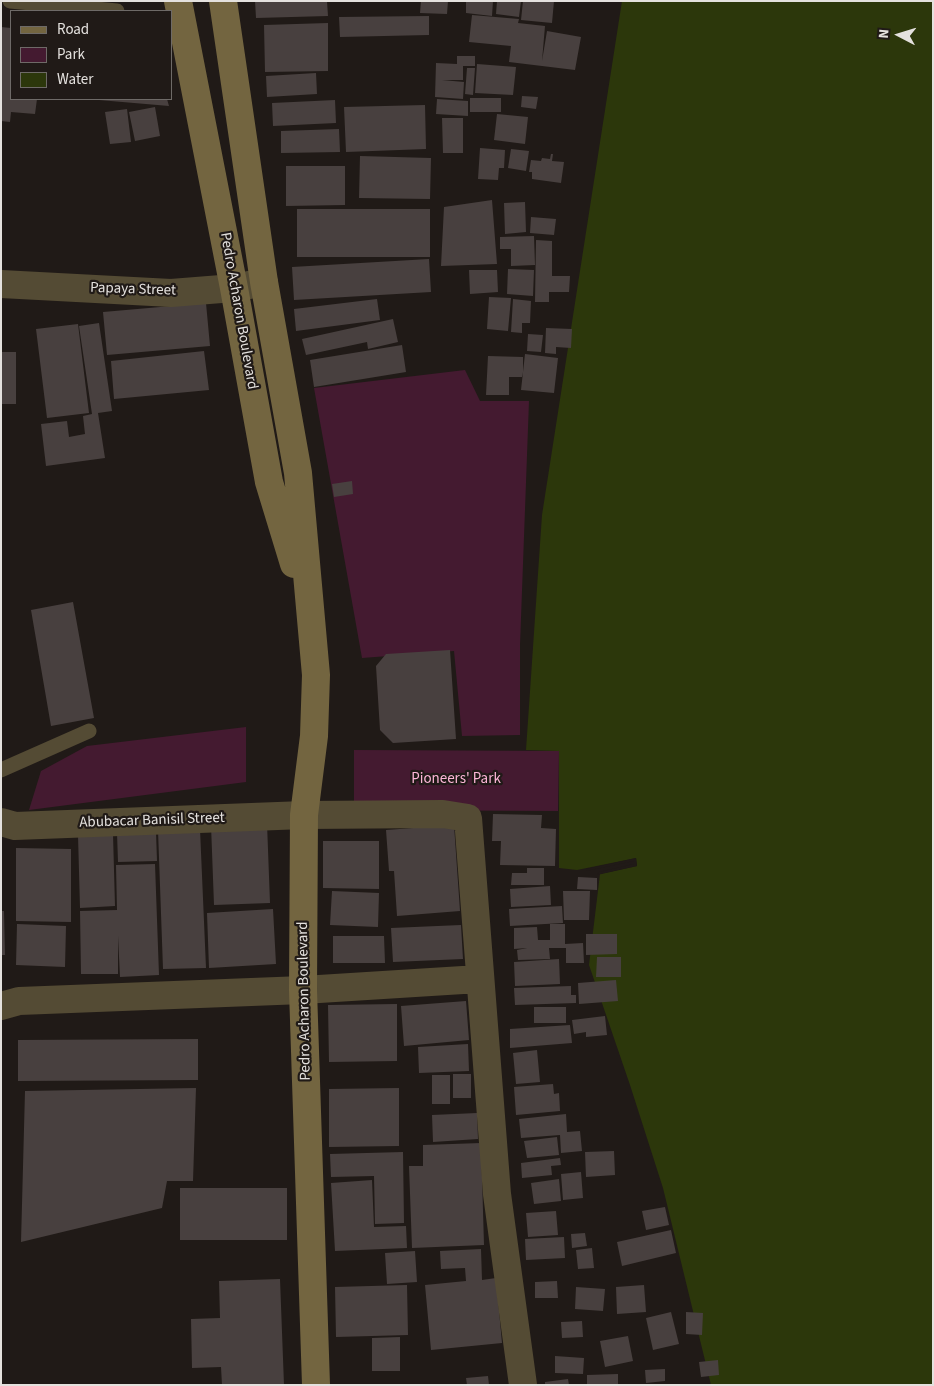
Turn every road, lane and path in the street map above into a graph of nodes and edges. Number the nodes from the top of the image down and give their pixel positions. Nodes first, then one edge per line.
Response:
1 (9, 1) edge
2 (178, 1) edge
3 (224, 1) edge
4 (106, 10) edge
5 (264, 282) junction
6 (1, 284) edge
7 (234, 288) junction
8 (311, 618) junction
9 (89, 731) dead end
10 (1, 770) edge
11 (304, 815) junction
12 (1, 822) edge
13 (479, 980) junction
14 (303, 990) junction
15 (1, 1006) edge
16 (316, 1385) edge
17 (523, 1385) edge

1 - 4 lane
2 - 7 main road, Pedro Acharon Boulevard
3 - 5 main road, Pedro Acharon Boulevard
5 - 7 street, Papaya Street
5 - 8 main road, Pedro Acharon Boulevard
6 - 7 street, Papaya Street
7 - 8 main road, Pedro Acharon Boulevard
8 - 11 main road, Pedro Acharon Boulevard
9 - 10 lane
11 - 12 street, Abubacar Banisil Street
11 - 13 street, Abubacar Banisil Street
11 - 14 main road, Pedro Acharon Boulevard
13 - 14 street
13 - 17 street
14 - 15 street
14 - 16 main road, Pedro Acharon Boulevard

